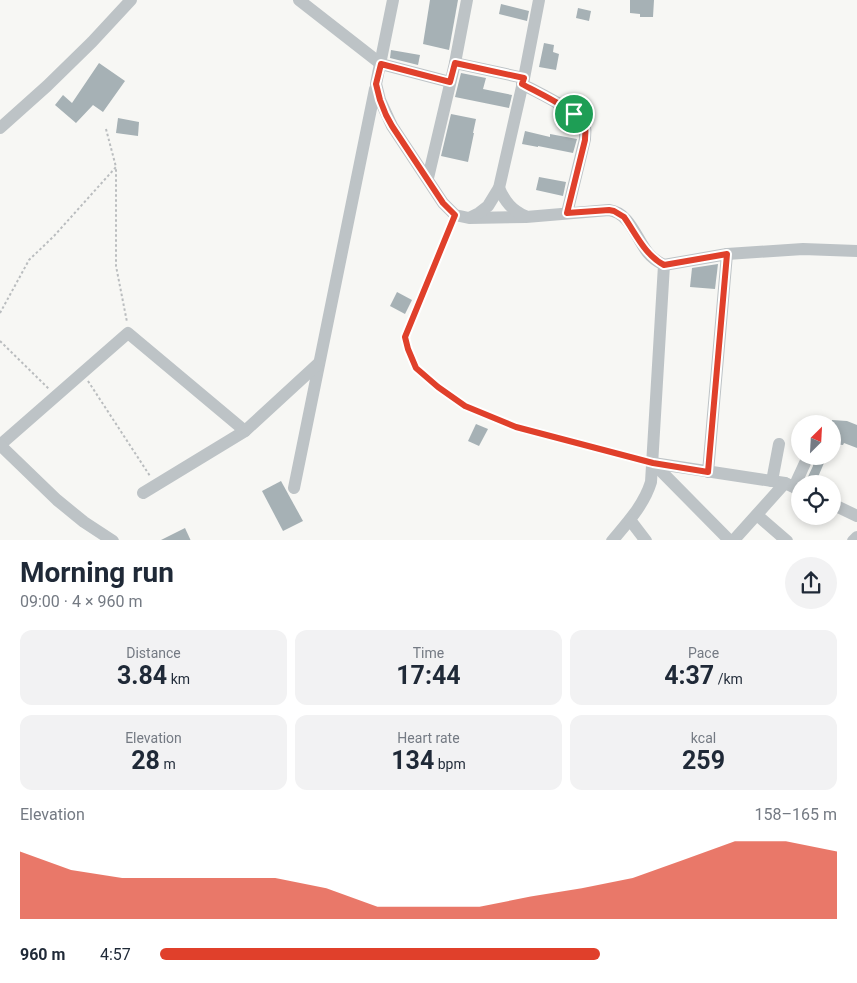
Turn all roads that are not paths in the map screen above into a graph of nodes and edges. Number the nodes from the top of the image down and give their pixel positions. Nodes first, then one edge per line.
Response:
1 (131, 0) edge
2 (299, 0) edge
3 (393, 0) edge
4 (467, 0) edge
5 (539, 0) edge
6 (316, 6) edge
7 (455, 63) junction
8 (381, 64) junction
9 (523, 81) junction
10 (450, 82) junction
11 (376, 84) junction
12 (0, 128) edge
13 (428, 178) junction
14 (499, 188) junction
15 (567, 213) junction
16 (526, 217) junction
17 (469, 218) junction
18 (857, 251) edge
19 (727, 254) junction
20 (664, 265) junction
21 (319, 364) junction
22 (245, 431) junction
23 (779, 444) dead end
24 (0, 445) edge
25 (653, 463) junction
26 (804, 465) edge
27 (708, 472) junction
28 (788, 486) edge
29 (294, 488) dead end
30 (143, 493) dead end
31 (841, 508) edge
32 (757, 515) junction
33 (857, 516) edge
34 (630, 520) junction
35 (857, 537) edge
36 (113, 540) edge
37 (612, 540) edge
38 (646, 540) edge
39 (731, 540) edge
40 (787, 540) edge
41 (853, 540) edge

1 - 12 street
2 - 6 street
3 - 8 street
4 - 7 street
5 - 9 street
6 - 8 street
7 - 9 street
7 - 10 street
8 - 10 street
8 - 11 street
9 - 14 street
9 - 15 street
10 - 13 street
11 - 13 street
11 - 21 street
13 - 17 street
14 - 16 street
14 - 17 street
15 - 16 street
15 - 20 street
16 - 17 street
18 - 19 street
19 - 20 street
19 - 27 street
20 - 25 street
21 - 22 street
21 - 29 street
22 - 24 street
22 - 30 street
23 - 28 street
24 - 36 street
25 - 27 street
25 - 34 street
25 - 39 street
26 - 28 street
27 - 28 street
28 - 32 street
31 - 33 street
32 - 39 street
32 - 40 street
34 - 37 street
34 - 38 street
35 - 41 street

